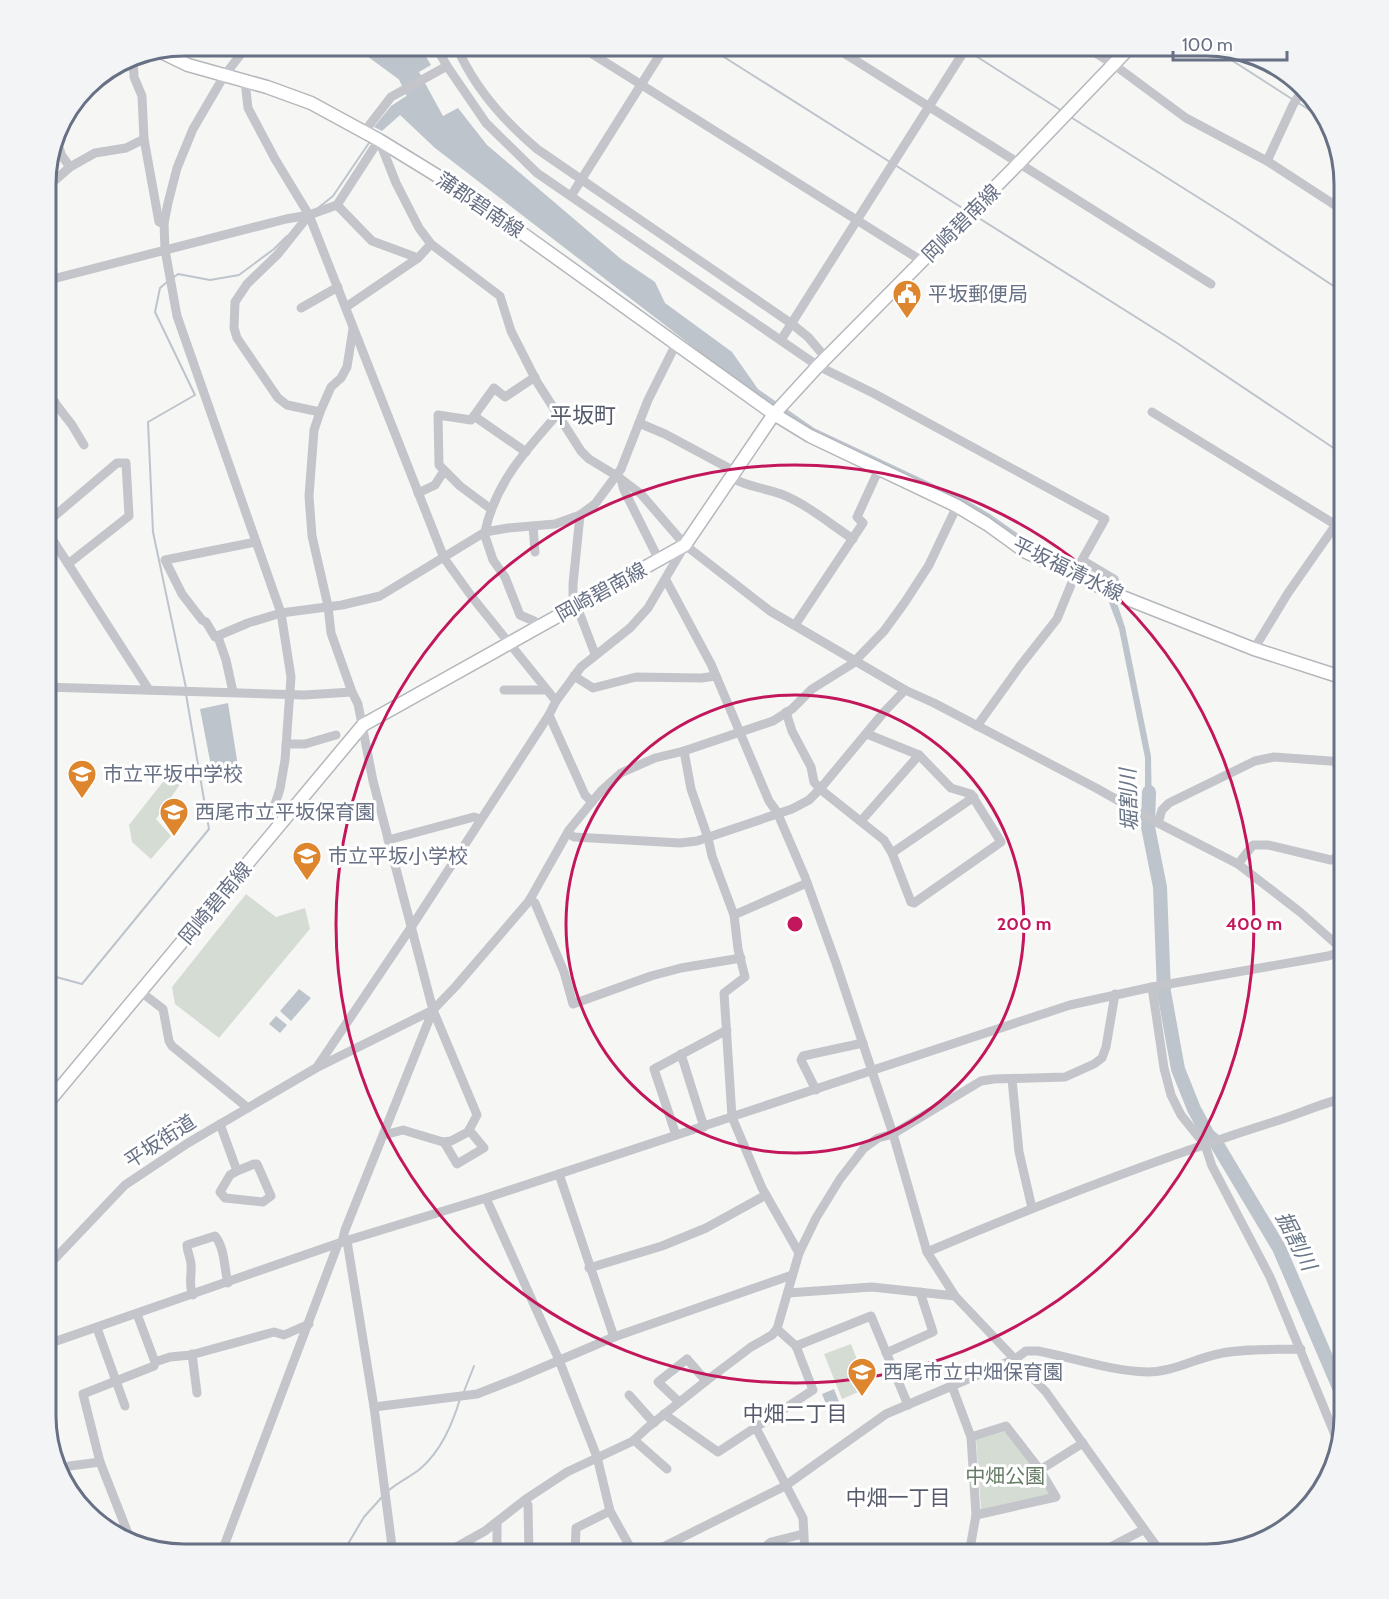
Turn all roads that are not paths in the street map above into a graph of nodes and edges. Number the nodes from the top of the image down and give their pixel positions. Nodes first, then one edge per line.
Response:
1 (239, 56) edge
2 (441, 56) edge
3 (460, 56) edge
4 (595, 56) edge
5 (659, 56) edge
6 (849, 56) edge
7 (961, 56) edge
8 (1100, 56) edge
9 (1121, 56) edge
10 (171, 57) edge
11 (1113, 64) junction
12 (133, 65) edge
13 (447, 66) junction
14 (224, 76) junction
15 (245, 81) junction
16 (641, 85) junction
17 (1299, 96) edge
18 (930, 107) junction
19 (364, 132) junction
20 (144, 139) junction
21 (379, 140) junction
22 (60, 150) edge
23 (1267, 161) junction
24 (1018, 164) junction
25 (70, 167) junction
26 (56, 179) edge
27 (582, 179) junction
28 (571, 196) junction
29 (337, 205) junction
30 (1334, 205) edge
31 (309, 215) junction
32 (859, 221) junction
33 (164, 224) junction
34 (431, 244) junction
35 (165, 250) junction
36 (418, 258) junction
37 (922, 261) junction
38 (56, 278) edge
39 (1210, 284) dead end
40 (338, 287) junction
41 (346, 307) junction
42 (301, 308) dead end
43 (792, 324) junction
44 (353, 329) junction
45 (781, 340) junction
46 (676, 344) junction
47 (822, 362) junction
48 (535, 377) junction
49 (56, 403) edge
50 (777, 411) junction
51 (320, 412) junction
52 (1152, 412) dead end
53 (557, 415) junction
54 (474, 416) junction
55 (639, 423) junction
56 (84, 445) dead end
57 (526, 452) junction
58 (879, 469) junction
59 (444, 471) junction
60 (734, 475) junction
61 (619, 477) junction
62 (418, 493) junction
63 (957, 506) junction
64 (491, 509) junction
65 (580, 515) junction
66 (56, 521) edge
67 (1334, 524) edge
68 (533, 526) junction
69 (1334, 528) edge
70 (484, 533) junction
71 (853, 540) junction
72 (256, 542) junction
73 (685, 545) junction
74 (56, 546) edge
75 (535, 552) dead end
76 (444, 558) junction
77 (659, 560) junction
78 (68, 564) junction
79 (1075, 575) junction
80 (666, 580) junction
81 (1120, 596) junction
82 (576, 605) junction
83 (328, 606) junction
84 (281, 613) junction
85 (795, 625) junction
86 (537, 627) junction
87 (218, 638) junction
88 (509, 642) junction
89 (1254, 649) junction
90 (595, 654) junction
91 (856, 661) junction
92 (1334, 675) edge
93 (574, 676) junction
94 (716, 676) junction
95 (56, 687) edge
96 (149, 690) junction
97 (504, 690) dead end
98 (545, 690) junction
99 (905, 690) junction
100 (233, 692) junction
101 (352, 692) junction
102 (291, 694) junction
103 (556, 701) junction
104 (786, 712) junction
105 (549, 715) junction
106 (363, 725) junction
107 (977, 726) junction
108 (740, 733) junction
109 (867, 734) junction
110 (336, 735) dead end
111 (286, 744) junction
112 (684, 751) junction
113 (919, 755) junction
114 (1334, 761) edge
115 (280, 789) junction
116 (820, 789) junction
117 (974, 797) junction
118 (592, 802) junction
119 (295, 807) junction
120 (777, 812) junction
121 (480, 819) junction
122 (861, 821) junction
123 (281, 823) junction
124 (1158, 823) junction
125 (568, 833) junction
126 (708, 838) junction
127 (388, 840) junction
128 (892, 853) junction
129 (1334, 859) edge
130 (1238, 864) junction
131 (807, 883) junction
132 (531, 899) junction
133 (734, 915) junction
134 (412, 926) junction
135 (1334, 940) edge
136 (1334, 954) edge
137 (741, 958) junction
138 (1152, 987) junction
139 (141, 992) junction
140 (1115, 994) junction
141 (433, 1010) junction
142 (727, 1030) junction
143 (863, 1043) junction
144 (681, 1054) junction
145 (316, 1068) junction
146 (873, 1071) junction
147 (1012, 1079) junction
148 (816, 1090) junction
149 (56, 1092) edge
150 (1334, 1101) edge
151 (248, 1108) junction
152 (732, 1117) junction
153 (219, 1124) junction
154 (704, 1126) junction
155 (469, 1130) junction
156 (893, 1134) junction
157 (384, 1135) junction
158 (676, 1136) junction
159 (444, 1142) junction
160 (1205, 1145) junction
161 (237, 1171) junction
162 (558, 1174) junction
163 (766, 1195) junction
164 (486, 1198) junction
165 (1032, 1208) junction
166 (342, 1243) junction
167 (927, 1252) junction
168 (799, 1253) junction
169 (56, 1257) edge
170 (589, 1268) junction
171 (792, 1275) junction
172 (228, 1283) junction
173 (921, 1292) junction
174 (788, 1293) junction
175 (193, 1295) junction
176 (955, 1296) junction
177 (137, 1314) junction
178 (309, 1324) junction
179 (97, 1328) junction
180 (777, 1329) junction
181 (614, 1337) junction
182 (56, 1341) edge
183 (796, 1347) junction
184 (1301, 1349) junction
185 (886, 1353) junction
186 (192, 1354) junction
187 (1015, 1359) junction
188 (559, 1360) junction
189 (156, 1362) junction
190 (116, 1380) junction
191 (706, 1381) junction
192 (952, 1386) junction
193 (197, 1393) dead end
194 (629, 1395) dead end
195 (679, 1402) junction
196 (908, 1405) junction
197 (125, 1406) dead end
198 (374, 1407) junction
199 (664, 1414) junction
200 (654, 1423) junction
201 (756, 1428) junction
202 (1332, 1428) edge
203 (971, 1437) junction
204 (634, 1440) junction
205 (1083, 1443) junction
206 (597, 1457) junction
207 (100, 1462) junction
208 (66, 1466) edge
209 (667, 1469) dead end
210 (1040, 1470) junction
211 (785, 1486) junction
212 (525, 1500) junction
213 (610, 1511) junction
214 (976, 1515) junction
215 (497, 1522) junction
216 (127, 1530) edge
217 (1143, 1530) junction
218 (802, 1534) junction
219 (469, 1540) junction
220 (225, 1544) edge
221 (392, 1544) edge
222 (462, 1544) edge
223 (469, 1544) edge
224 (497, 1544) edge
225 (529, 1544) edge
226 (575, 1544) edge
227 (628, 1544) edge
228 (669, 1544) edge
229 (769, 1544) edge
230 (803, 1544) edge
231 (971, 1544) edge
232 (1116, 1544) edge
233 (1154, 1544) edge

1 - 14 street
2 - 13 street
3 - 27 street
4 - 16 street
5 - 16 street
6 - 18 street
7 - 18 street
8 - 11 street
9 - 11 main road, 岡崎碧南線
10 - 14 main road, 蒲郡碧南線
11 - 23 street
11 - 24 main road, 岡崎碧南線
12 - 20 street
13 - 19 street
13 - 28 street
14 - 15 main road, 蒲郡碧南線
14 - 33 street
15 - 19 main road, 蒲郡碧南線
15 - 31 street
16 - 27 street
16 - 32 street
17 - 23 street
18 - 24 street
18 - 32 street
19 - 21 main road, 蒲郡碧南線
20 - 25 street
20 - 33 street
21 - 29 street
21 - 34 street
21 - 46 main road, 蒲郡碧南線
22 - 25 street
23 - 30 street
24 - 37 main road, 岡崎碧南線
24 - 39 street
25 - 26 street
27 - 28 street
27 - 43 street
28 - 45 street
29 - 31 street
29 - 36 street
31 - 35 street
31 - 40 street
31 - 51 street
32 - 37 street
32 - 43 street
33 - 35 street
34 - 36 street
34 - 48 street
35 - 38 street
35 - 72 street
36 - 41 street
37 - 47 main road, 岡崎碧南線
40 - 41 street
40 - 42 street
41 - 44 street
43 - 45 street
43 - 47 street
44 - 51 street
44 - 62 street
45 - 47 street
46 - 50 main road, 蒲郡碧南線
46 - 55 street
47 - 50 main road, 岡崎碧南線
47 - 81 street
48 - 53 street
48 - 54 street
49 - 56 street
50 - 58 main road, 平坂福清水線
50 - 60 main road, 岡崎碧南線
51 - 83 street
52 - 67 street
53 - 57 street
53 - 61 street
54 - 57 street
54 - 59 street
55 - 60 street
55 - 61 street
57 - 64 street
58 - 63 main road, 平坂福清水線
58 - 71 street
59 - 62 street
59 - 64 street
60 - 71 street
60 - 73 main road, 岡崎碧南線
61 - 65 street
61 - 73 street
61 - 77 street
62 - 76 street
63 - 79 main road, 平坂福清水線
63 - 91 street
64 - 70 street
65 - 68 street
65 - 82 street
66 - 78 street
68 - 70 street
68 - 75 street
69 - 89 street
70 - 76 street
70 - 86 street
71 - 85 street
72 - 84 street
72 - 87 street
73 - 77 main road, 岡崎碧南線
73 - 80 street
73 - 85 street
74 - 78 street
76 - 83 street
76 - 88 street
77 - 82 main road, 岡崎碧南線
78 - 96 street
79 - 81 main road, 平坂福清水線
79 - 107 street
80 - 90 street
80 - 94 street
81 - 89 main road, 平坂福清水線
82 - 86 main road, 岡崎碧南線
82 - 90 street
83 - 84 street
83 - 101 street
84 - 87 street
84 - 102 street
85 - 91 street
86 - 88 main road, 岡崎碧南線
87 - 100 street
88 - 98 street
88 - 106 main road, 岡崎碧南線
89 - 92 main road, 平坂福清水線
90 - 93 street
91 - 99 street
91 - 104 street
93 - 94 street
93 - 103 street
94 - 108 street
95 - 96 street
96 - 100 street
97 - 98 street
98 - 103 street
99 - 107 street
99 - 109 street
100 - 102 street
101 - 102 street
101 - 106 street
102 - 111 street
103 - 105 street
104 - 108 street
104 - 116 street
105 - 118 street
105 - 121 street
106 - 119 main road, 岡崎碧南線
106 - 127 street
107 - 124 street
108 - 112 street
108 - 120 street
109 - 113 street
109 - 116 street
110 - 111 street
111 - 115 street
112 - 118 street
112 - 126 street
113 - 117 street
113 - 122 street
114 - 124 street
115 - 119 street
115 - 123 street
116 - 120 street
116 - 122 street
117 - 128 street
117 - 128 street
118 - 125 street
119 - 123 main road, 岡崎碧南線
120 - 126 street
120 - 131 street
121 - 127 street
121 - 134 street
122 - 128 street
123 - 139 main road, 岡崎碧南線
124 - 130 street
125 - 126 street
125 - 132 street
126 - 133 street
127 - 134 street
129 - 130 street
130 - 135 street
131 - 133 street
131 - 143 street
132 - 137 street
132 - 141 street
133 - 137 street
134 - 141 street
134 - 145 street
136 - 138 street
137 - 142 street
138 - 140 street
138 - 160 street
139 - 149 main road, 岡崎碧南線
139 - 151 street
140 - 146 street
140 - 147 street
141 - 145 street, 平坂街道
141 - 155 street
141 - 157 street
142 - 144 street
142 - 152 street
143 - 146 street
143 - 148 street
144 - 154 street
144 - 158 street
145 - 151 street, 平坂街道
146 - 148 street
146 - 156 street
147 - 156 street
147 - 165 street
148 - 152 street
150 - 160 street
151 - 153 street, 平坂街道
152 - 154 street
152 - 163 street
153 - 161 street
153 - 169 street, 平坂街道
154 - 158 street
155 - 159 street
155 - 159 street
156 - 167 street
156 - 168 street
157 - 159 street
157 - 166 street
158 - 162 street
160 - 165 street
160 - 184 street
161 - 161 street
162 - 164 street
162 - 170 street
163 - 168 street
163 - 170 street
164 - 166 street
164 - 188 street
165 - 167 street
166 - 172 street
166 - 178 street
166 - 198 street
167 - 176 street
168 - 171 street
170 - 181 street
171 - 174 street
171 - 181 street
172 - 175 street
172 - 175 street
173 - 174 street
173 - 176 street
173 - 185 street
174 - 180 street
175 - 177 street
176 - 187 street
177 - 179 street
177 - 189 street
178 - 186 street
178 - 220 street
179 - 182 street
179 - 190 street
180 - 183 street
180 - 191 street
181 - 188 street
183 - 185 street
183 - 201 street
184 - 187 street
184 - 202 street
185 - 196 street
186 - 189 street
186 - 193 street
187 - 192 street
187 - 205 street
188 - 198 street
188 - 206 street
189 - 190 street
190 - 197 street
190 - 207 street
191 - 195 street
191 - 195 street
192 - 196 street
192 - 203 street
194 - 200 street
195 - 199 street
196 - 211 street
198 - 221 street
199 - 200 street
199 - 201 street
200 - 204 street
201 - 211 street
203 - 210 street
203 - 214 street
204 - 206 street
204 - 209 street
205 - 210 street
205 - 217 street
206 - 212 street
206 - 213 street
207 - 208 street
207 - 216 street
210 - 214 street
211 - 218 street
211 - 228 street
212 - 215 street
212 - 225 street
213 - 226 street
213 - 227 street
214 - 231 street
215 - 219 street
215 - 224 street
217 - 232 street
217 - 233 street
218 - 229 street
218 - 230 street
219 - 222 street
219 - 223 street

